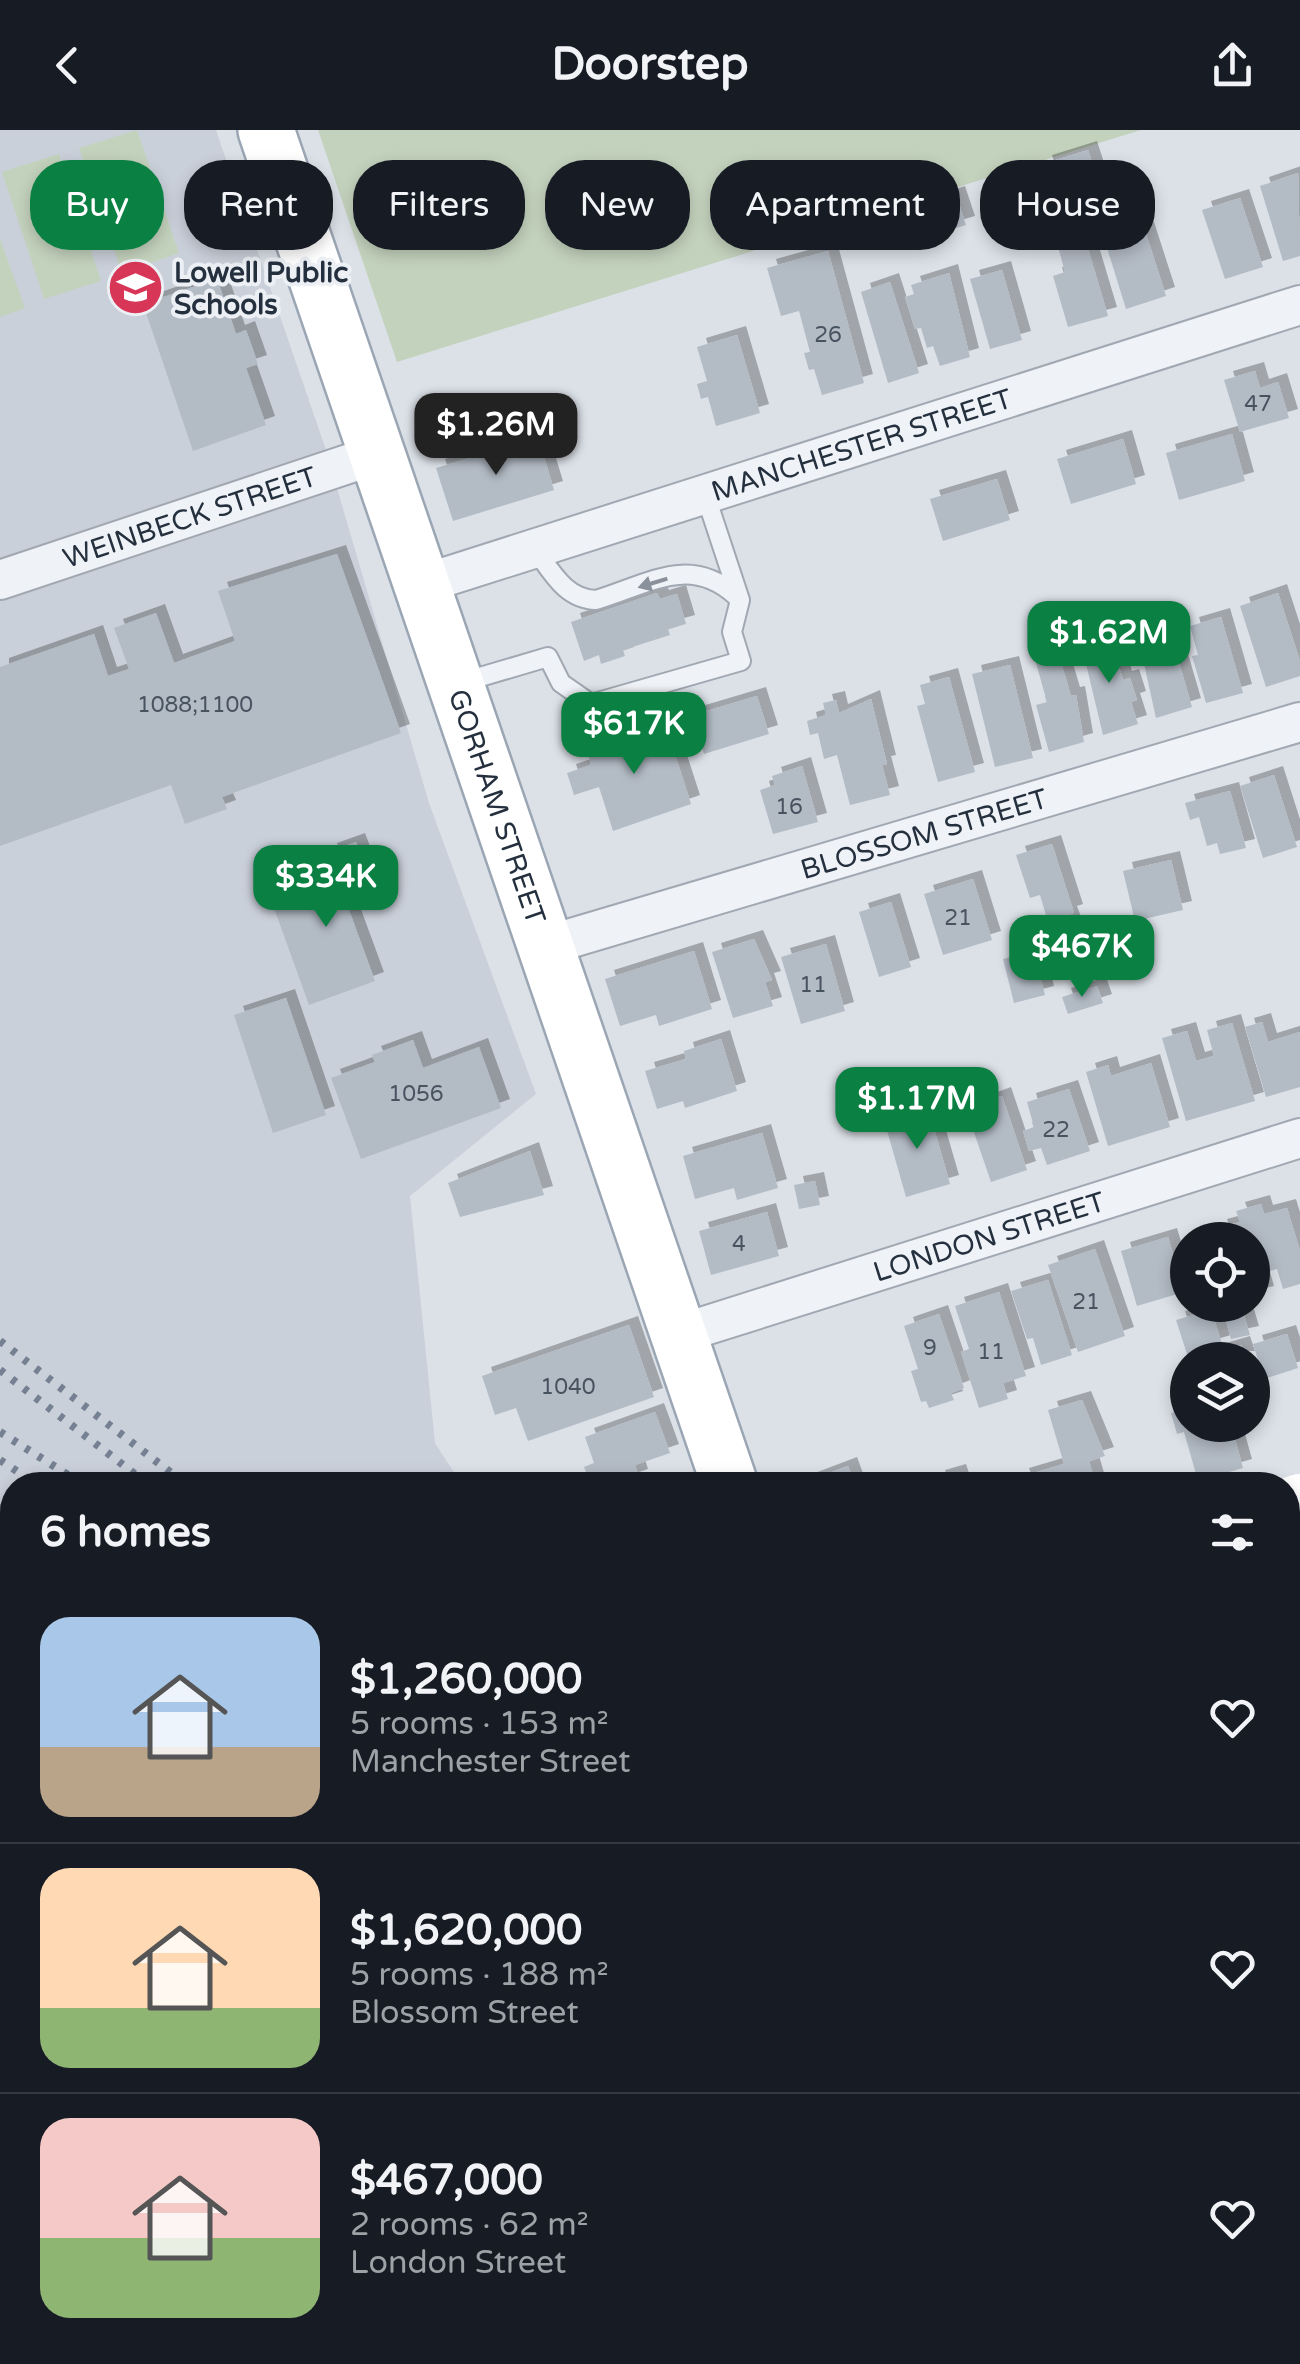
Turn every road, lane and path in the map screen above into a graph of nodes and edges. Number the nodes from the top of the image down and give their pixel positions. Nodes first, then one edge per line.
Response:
1 (266, 130) edge
2 (1300, 305) edge
3 (378, 454) junction
4 (705, 494) junction
5 (534, 548) junction
6 (0, 580) edge
7 (423, 584) junction
8 (740, 600) junction
9 (458, 684) junction
10 (1300, 722) edge
11 (548, 945) junction
12 (1300, 1138) edge
13 (676, 1335) junction
14 (725, 1472) edge

1 - 3 main road, GORHAM STREET
2 - 4 street, MANCHESTER STREET
3 - 6 street, WEINBECK STREET
3 - 7 main road, GORHAM STREET
4 - 5 street, MANCHESTER STREET
4 - 8 lane
5 - 7 street, MANCHESTER STREET
8 -> 5 lane
7 - 9 main road, GORHAM STREET
8 - 9 lane
9 - 11 main road, GORHAM STREET
10 - 11 street, BLOSSOM STREET
11 - 13 main road, GORHAM STREET
12 - 13 street, LONDON STREET
13 - 14 main road, GORHAM STREET

